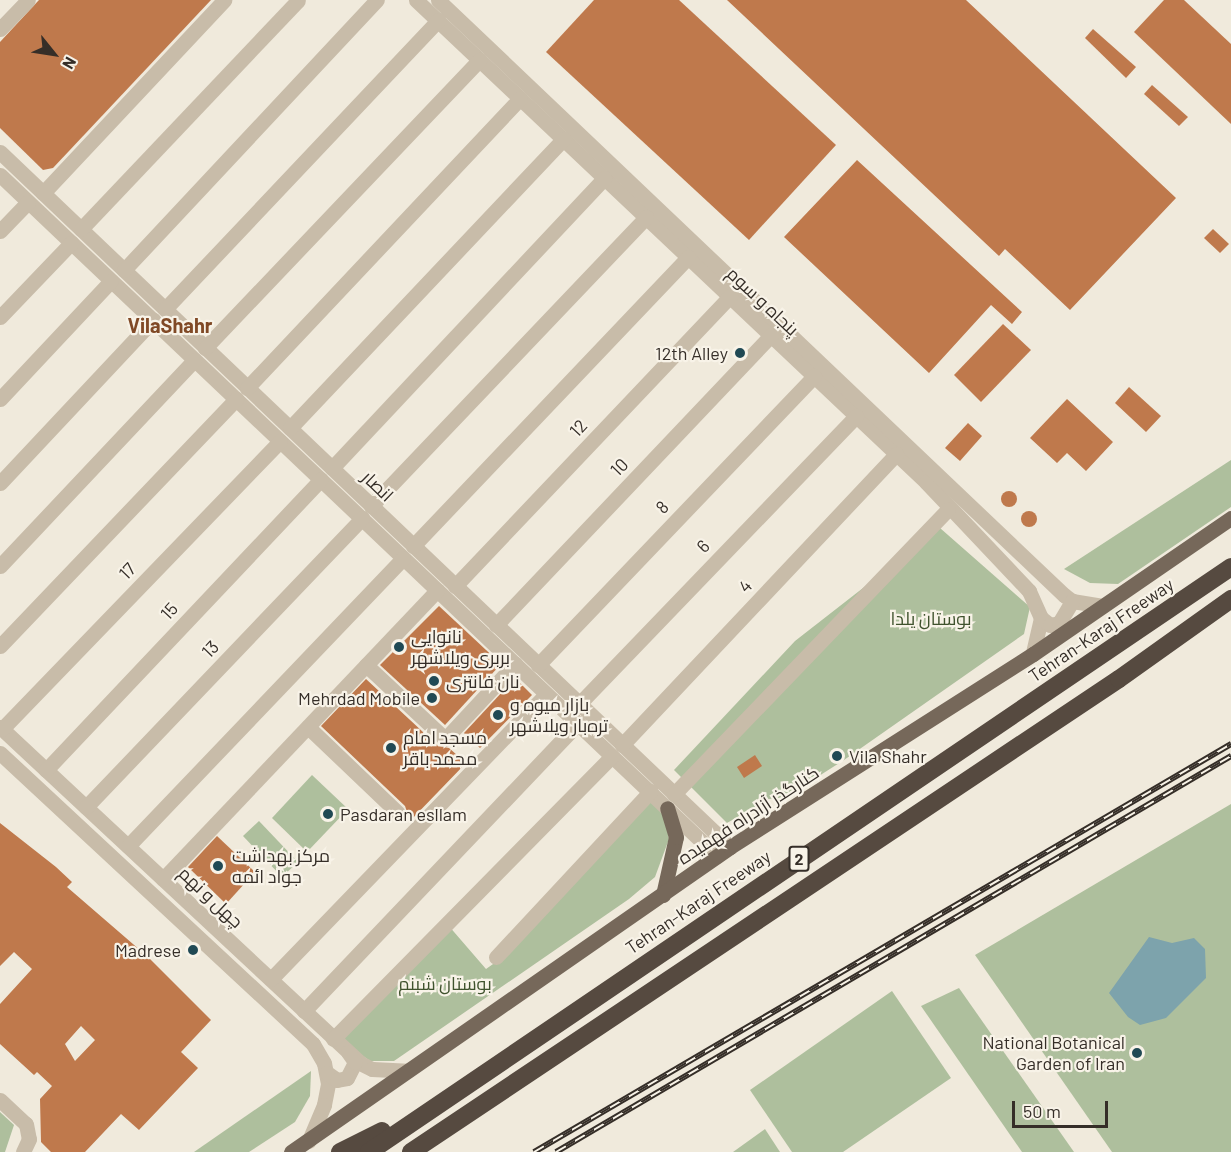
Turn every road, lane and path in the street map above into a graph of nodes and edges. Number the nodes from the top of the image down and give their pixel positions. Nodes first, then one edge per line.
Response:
1 (28, 0) edge
2 (224, 0) edge
3 (298, 0) edge
4 (377, 0) edge
5 (416, 0) edge
6 (438, 0) edge
7 (438, 20) junction
8 (0, 29) edge
9 (480, 60) junction
10 (520, 98) junction
11 (563, 139) junction
12 (0, 152) edge
13 (0, 175) edge
14 (604, 178) junction
15 (43, 193) junction
16 (28, 202) junction
17 (646, 217) junction
18 (81, 230) junction
19 (0, 231) edge
20 (71, 243) junction
21 (688, 257) junction
22 (124, 270) junction
23 (111, 281) junction
24 (729, 296) junction
25 (165, 309) junction
26 (0, 317) edge
27 (153, 320) junction
28 (771, 336) junction
29 (206, 348) junction
30 (194, 360) junction
31 (814, 376) junction
32 (247, 388) junction
33 (0, 399) edge
34 (236, 399) junction
35 (856, 416) junction
36 (290, 428) junction
37 (280, 441) junction
38 (896, 454) junction
39 (326, 474) junction
40 (931, 477) junction
41 (0, 483) edge
42 (948, 509) junction
43 (367, 512) junction
44 (1231, 518) edge
45 (408, 552) junction
46 (0, 566) edge
47 (1231, 567) edge
48 (455, 586) junction
49 (437, 590) junction
50 (1231, 599) edge
51 (1072, 601) junction
52 (1103, 606) junction
53 (1041, 618) junction
54 (496, 625) junction
55 (0, 646) edge
56 (1033, 654) junction
57 (515, 664) junction
58 (366, 665) junction
59 (538, 665) junction
60 (546, 694) junction
61 (579, 704) junction
62 (578, 723) junction
63 (308, 727) junction
64 (1, 728) edge
65 (617, 750) junction
66 (0, 753) edge
67 (46, 770) junction
68 (651, 791) junction
69 (671, 801) junction
70 (86, 807) junction
71 (398, 813) dead end
72 (128, 846) junction
73 (730, 847) junction
74 (717, 856) junction
75 (163, 879) junction
76 (663, 895) junction
77 (496, 957) dead end
78 (271, 980) junction
79 (304, 1011) junction
80 (333, 1039) junction
81 (348, 1052) junction
82 (407, 1071) junction
83 (327, 1073) junction
84 (0, 1100) edge
85 (427, 1109) junction
86 (309, 1141) junction
87 (29, 1149) edge
88 (291, 1152) edge
89 (340, 1152) edge
90 (369, 1152) edge
91 (411, 1152) edge

1 - 8 street
2 - 15 street
3 - 18 street
4 - 22 street
5 - 7 street, پنجاه و سوم
6 - 40 street, پنجاه و سوم
7 - 9 street, پنجاه و سوم
7 - 25 street
9 - 10 street, پنجاه و سوم
9 - 29 street
10 - 11 street, پنجاه و سوم
10 - 32 street
11 - 14 street, پنجاه و سوم
11 - 36 street
12 - 15 street, انصار
13 - 16 street, انصار
14 - 17 street, پنجاه و سوم
14 - 39 street, 15
15 - 18 street, انصار
16 - 19 street
16 - 20 street, انصار
17 - 21 street, پنجاه و سوم
17 - 43 street, 13
18 - 22 street, انصار
20 - 23 street, انصار
20 - 26 street
21 - 24 street, پنجاه و سوم
21 - 45 street
22 - 25 street, انصار
23 - 27 street, انصار
23 - 33 street
24 - 28 street, پنجاه و سوم
24 - 48 street, 12
25 - 29 street, انصار
27 - 30 street, انصار
27 - 41 street
28 - 31 street, پنجاه و سوم
28 - 54 street, 10
29 - 32 street, انصار
30 - 34 street, انصار
30 - 46 street
31 - 35 street, پنجاه و سوم
31 - 59 street, 8
32 - 36 street, انصار
34 - 37 street, انصار
34 - 55 street
35 - 38 street, پنجاه و سوم
35 - 61 street, 6
36 - 39 street, انصار
37 - 39 street, انصار
37 - 64 street, 17
38 - 40 street, پنجاه و سوم
38 - 65 street, 4
39 - 43 street, انصار
39 - 67 street, 15
40 - 42 street, پنجاه و سوم
40 - 51 street, پنجاه و سوم
42 - 53 street, پنجاه و سوم
42 - 69 street
43 - 45 street, انصار
43 - 70 street, 13
44 - 52 main road, کنارگذر آزادراه فهمیده
45 - 48 street, انصار
45 - 49 street, انصار
45 - 72 street
47 - 85 highway, Tehran-Karaj Freeway / 2
48 - 54 street, انصار
49 - 57 street, انصار
49 - 58 street
50 - 91 highway, 2
51 - 52 street
51 - 53 street
52 - 56 main road, کنارگذر آزادراه فهمیده
53 - 56 street
54 - 59 street, انصار
56 - 73 main road, کنارگذر آزادراه فهمیده
57 - 58 street
57 - 60 street, انصار
58 - 63 street
59 - 61 street, انصار
60 - 62 street, انصار
60 - 78 street
61 - 65 street, انصار
62 - 65 street, انصار
62 - 79 street
63 - 71 street
63 - 75 street
64 - 67 street, چهل و نهم
65 - 68 street, انصار
65 - 69 street, انصار
65 - 80 street, 4
66 - 83 street
67 - 70 street, چهل و نهم
68 - 69 street, انصار
68 - 77 street
69 - 73 street, انصار
69 - 74 street, انصار
69 - 76 main road
70 - 72 street, چهل و نهم
72 - 75 street, چهل و نهم
73 - 74 main road, کنارگذر آزادراه فهمیده
74 - 76 main road, کنارگذر آزادراه فهمیده
75 - 78 street, چهل و نهم
76 - 82 main road, کنارگذر آزادراه فهمیده
78 - 79 street, چهل و نهم
79 - 80 street, چهل و نهم
80 - 81 street, چهل و نهم
81 - 82 street, چهل و نهم
81 - 83 street
82 - 86 main road, کنارگذر آزادراه فهمیده
83 - 86 street
84 - 87 street
85 - 89 highway
85 - 90 highway, Tehran-Karaj Freeway / 2
86 - 88 main road, کنارگذر آزادراه فهمیده

